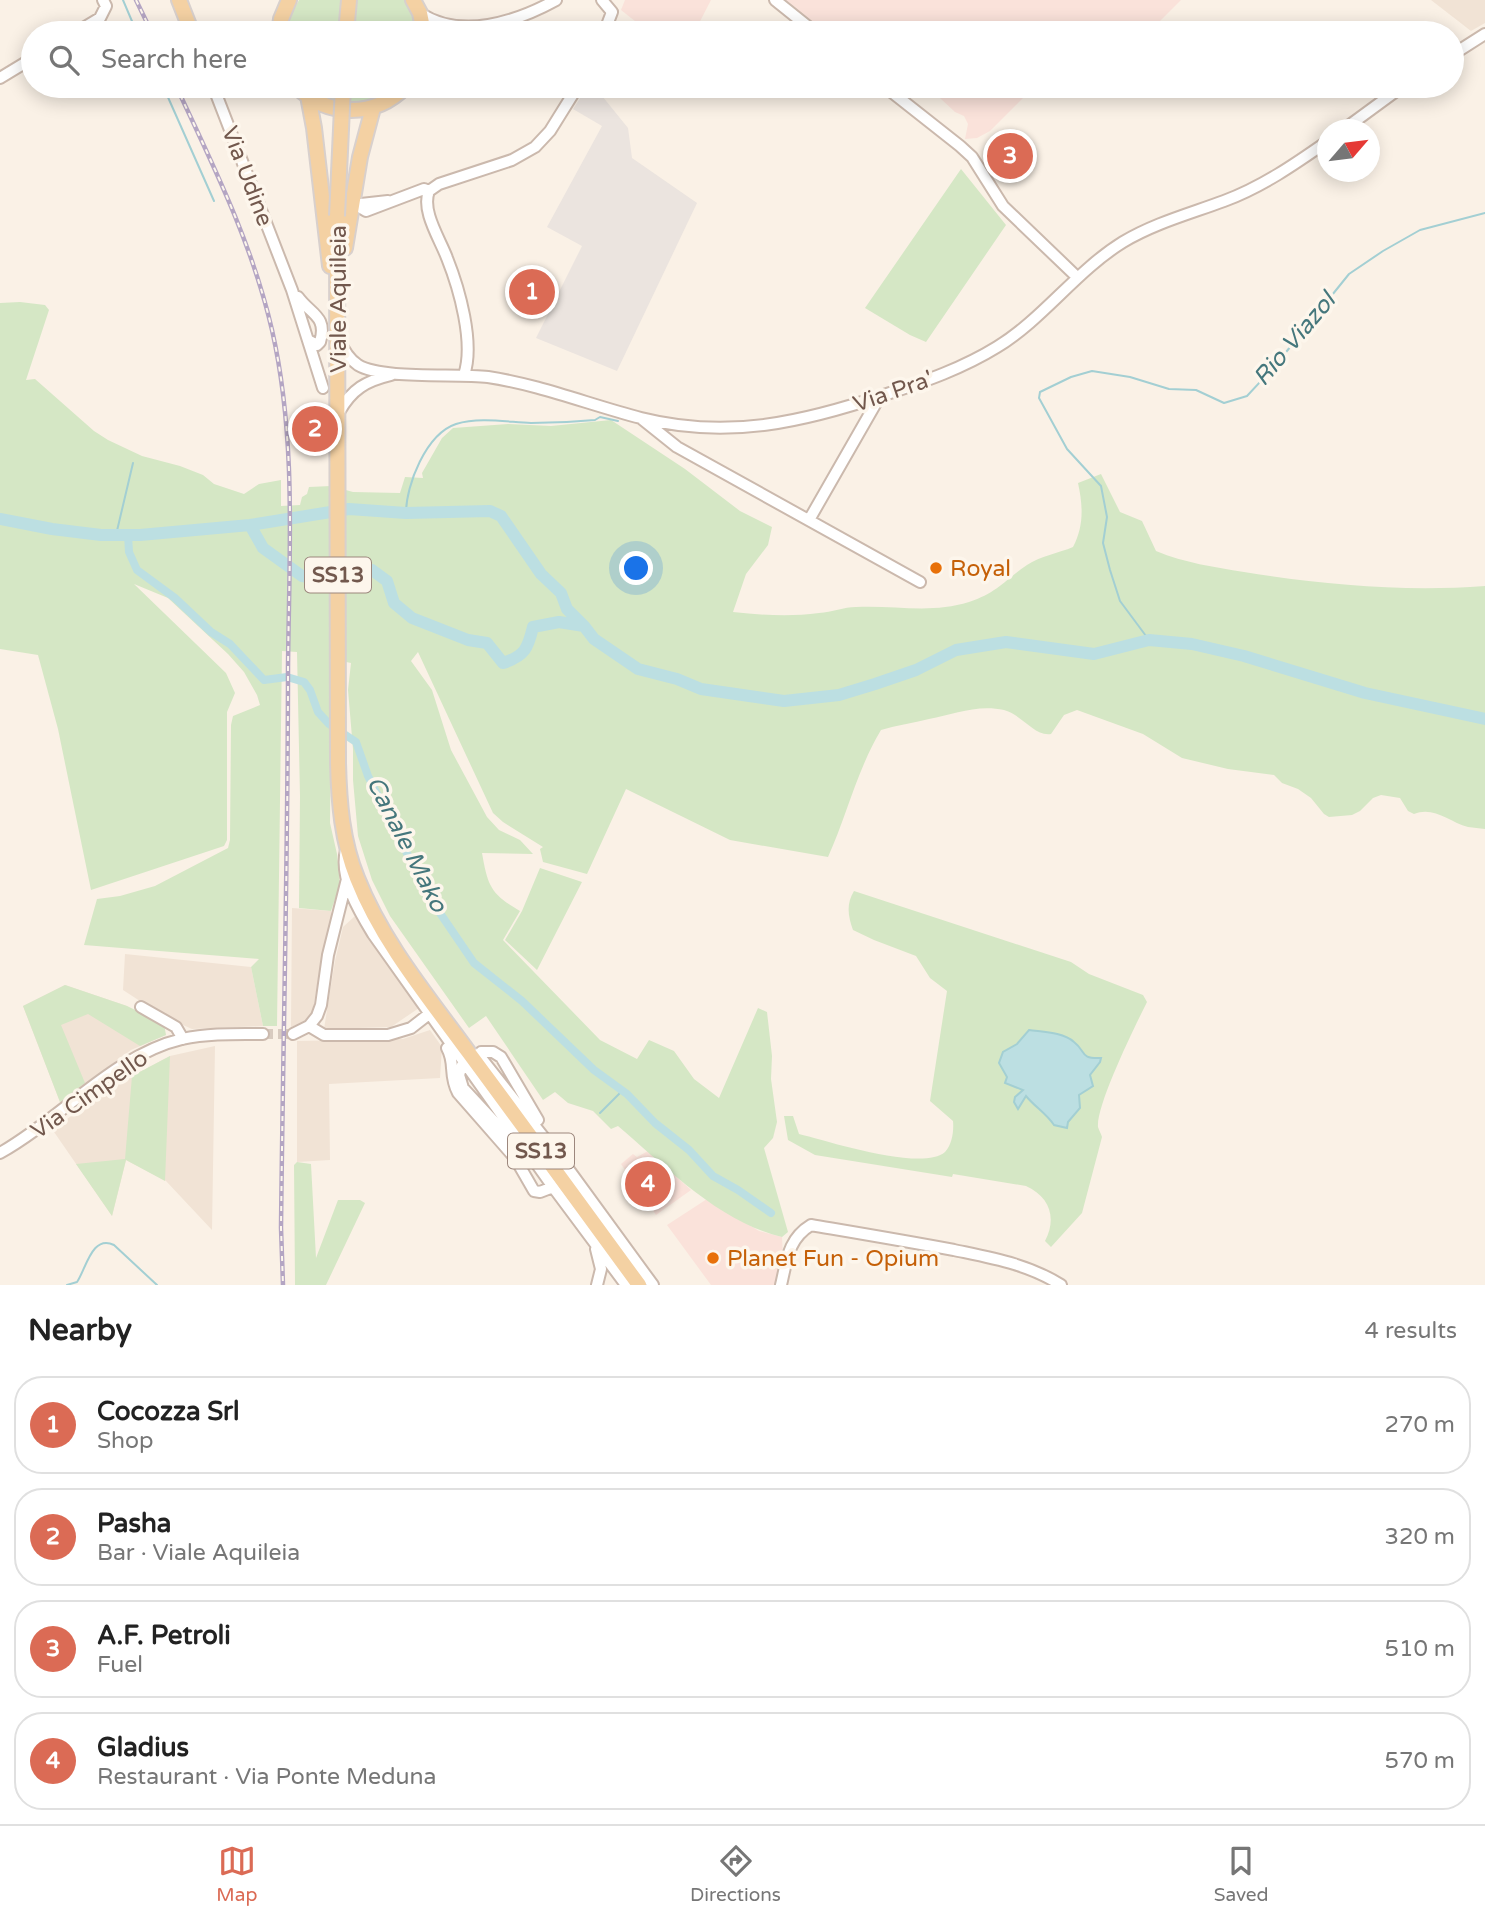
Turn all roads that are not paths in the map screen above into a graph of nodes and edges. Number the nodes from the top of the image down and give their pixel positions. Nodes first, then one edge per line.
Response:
1 (103, 0) edge
2 (179, 0) edge
3 (275, 0) edge
4 (289, 0) edge
5 (349, 0) edge
6 (556, 0) edge
7 (602, 0) edge
8 (775, 0) edge
9 (416, 7) edge
10 (96, 21) edge
11 (187, 21) edge
12 (279, 21) edge
13 (282, 21) edge
14 (347, 21) edge
15 (434, 21) edge
16 (507, 21) edge
17 (609, 21) edge
18 (801, 21) edge
19 (1485, 34) edge
20 (1464, 47) edge
21 (21, 65) edge
22 (0, 78) edge
23 (218, 98) edge
24 (308, 98) edge
25 (312, 98) edge
26 (342, 98) edge
27 (392, 98) edge
28 (570, 98) edge
29 (899, 98) edge
30 (1387, 98) edge
31 (373, 108) junction
32 (1358, 119) edge
33 (1317, 148) edge
34 (429, 191) junction
35 (388, 201) dead end
36 (283, 267) junction
37 (1077, 277) junction
38 (337, 333) junction
39 (466, 339) junction
40 (310, 341) junction
41 (398, 374) junction
42 (464, 375) junction
43 (485, 377) junction
44 (323, 388) dead end
45 (880, 396) junction
46 (339, 412) junction
47 (642, 418) junction
48 (809, 520) junction
49 (920, 582) dead end
50 (346, 848) junction
51 (347, 879) junction
52 (359, 911) junction
53 (338, 920) junction
54 (141, 1007) dead end
55 (432, 1016) junction
56 (309, 1026) junction
57 (263, 1034) tunnel mouth
58 (293, 1034) tunnel mouth
59 (183, 1039) junction
60 (481, 1052) dead end
61 (462, 1065) dead end
62 (0, 1153) edge
63 (561, 1159) junction
64 (544, 1174) junction
65 (553, 1187) junction
66 (588, 1234) junction
67 (619, 1275) junction
68 (597, 1285) edge
69 (626, 1285) edge
70 (639, 1285) edge
71 (653, 1285) edge
72 (781, 1285) edge
73 (1061, 1285) edge

1 - 10 street
2 - 11 main road
3 - 12 main road
4 - 13 main road
5 - 14 main road
6 - 16 street
7 - 17 street
8 - 18 street
9 - 15 street
19 - 20 street
21 - 22 street
23 - 36 street, Via Udine
24 - 38 main road
25 - 31 main road
26 - 38 main road, Viale Aquileia / SS13, bridge
27 - 31 main road
28 - 34 street
29 - 37 street
30 - 32 street
31 - 38 main road
33 - 37 street, Via Pra'
34 - 35 street
34 - 39 street
36 - 40 street, Via Udine
36 - 40 street, Via Udine
37 - 45 street, Via Pra'
38 - 41 street, Via Pra'
38 - 46 main road, Viale Aquileia / SS13
39 - 42 street
39 - 43 street
40 - 44 street, Via Udine
41 - 42 street, Via Pra'
41 - 46 street, Via Pra'
42 - 43 street, Via Pra'
43 - 47 street, Via Pra'
45 - 47 street, Via Pra'
45 - 48 street
46 - 50 main road, Viale Aquileia / SS13
47 - 48 street
48 - 49 street
50 - 51 street
50 - 55 main road, SS13
51 - 52 street
51 - 53 street
52 - 53 street
52 - 55 street
53 - 56 street
54 - 59 street
55 - 56 street
55 - 63 street
55 - 64 street
55 - 65 street
55 - 70 main road, SS13
56 - 58 street
57 - 59 street, Via Cimpello
59 - 62 street, Via Cimpello
60 - 63 street
61 - 64 street
63 - 71 street
64 - 65 street
65 - 66 street
66 - 67 street
66 - 68 street
67 - 68 street
67 - 69 street
72 - 73 street

